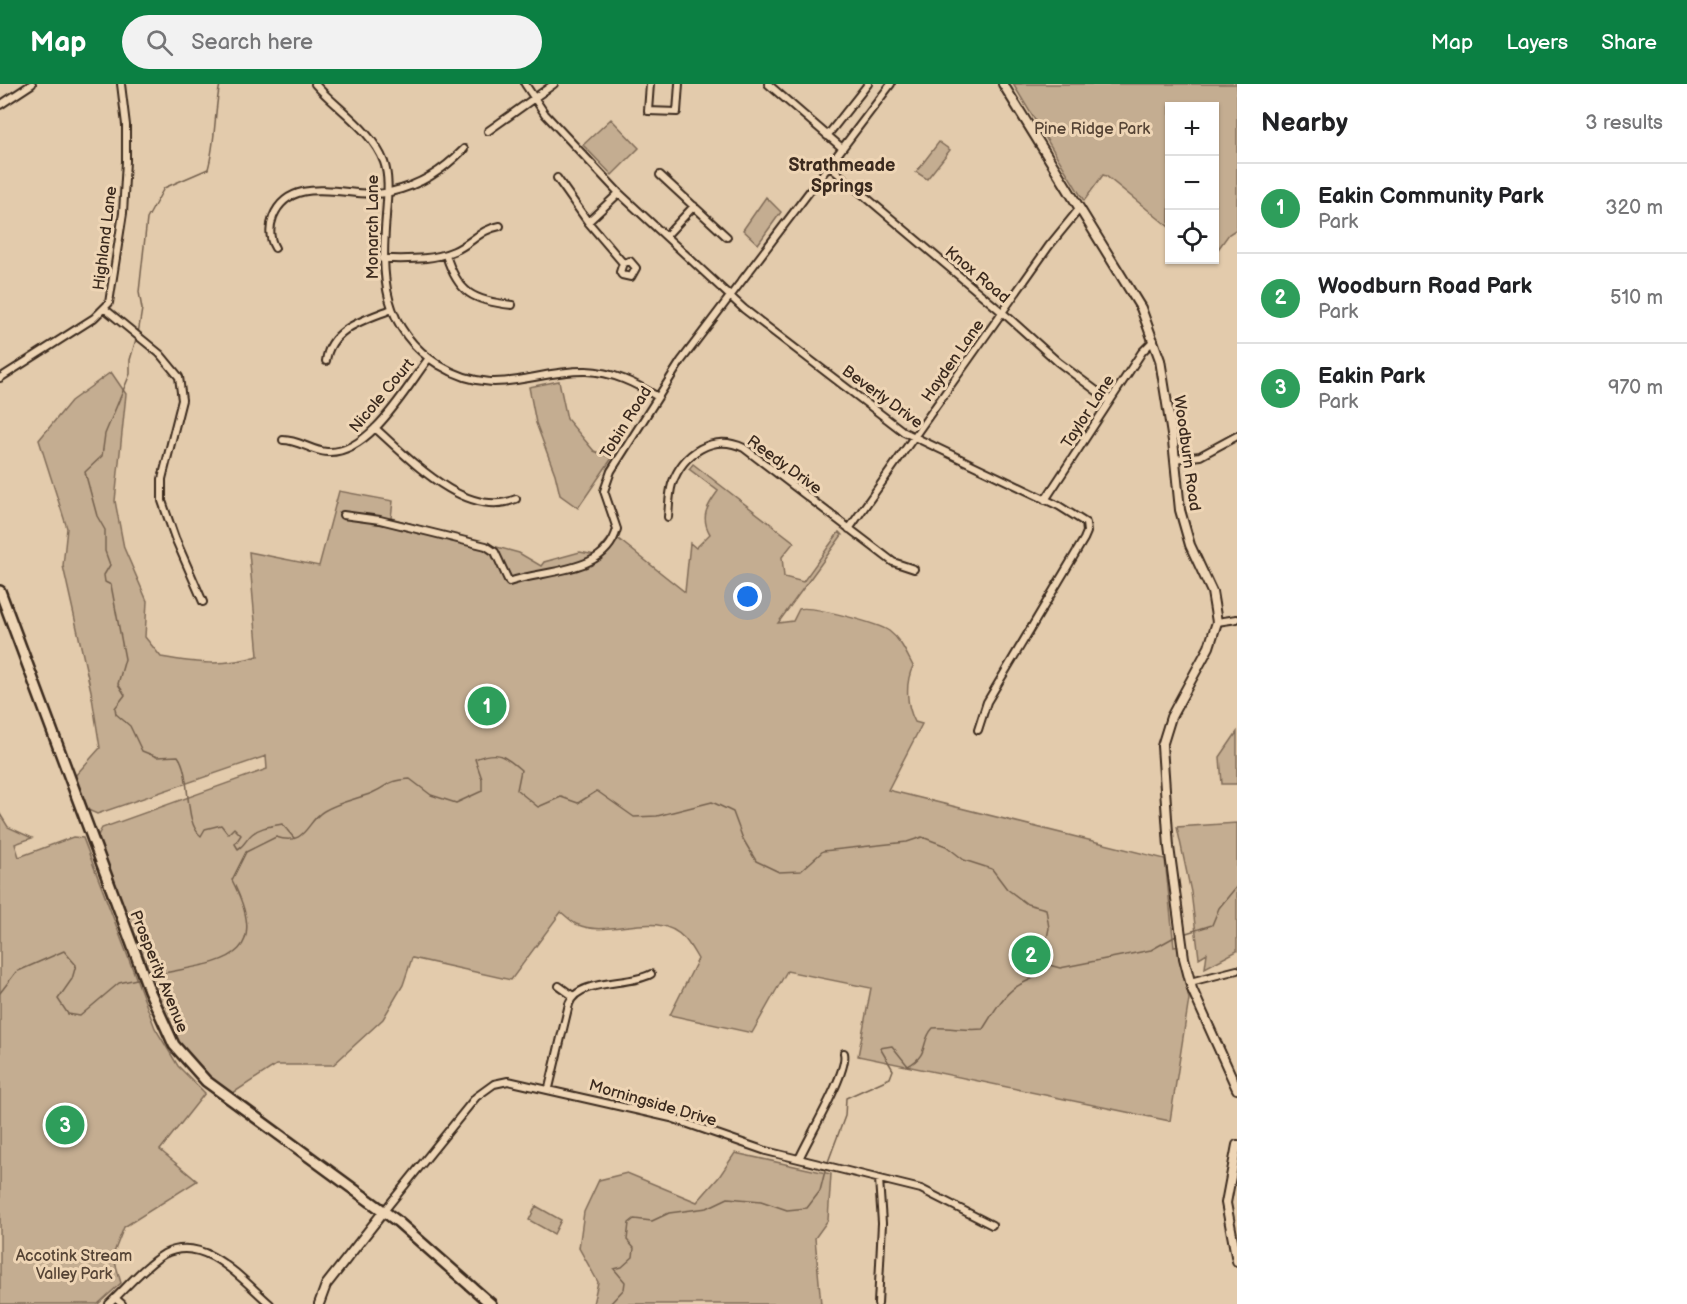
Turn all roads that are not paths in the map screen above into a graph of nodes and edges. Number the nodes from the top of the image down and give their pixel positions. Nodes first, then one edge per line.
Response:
1 (32, 84) edge
2 (121, 84) edge
3 (316, 84) edge
4 (525, 84) edge
5 (554, 84) edge
6 (650, 84) edge
7 (680, 84) edge
8 (768, 84) edge
9 (868, 84) edge
10 (891, 84) edge
11 (1003, 84) edge
12 (535, 99) junction
13 (0, 105) edge
14 (488, 131) dead end
15 (827, 136) junction
16 (841, 147) junction
17 (464, 149) dead end
18 (829, 165) junction
19 (660, 175) dead end
20 (557, 178) dead end
21 (387, 193) junction
22 (620, 193) junction
23 (694, 206) junction
24 (1080, 208) junction
25 (588, 222) junction
26 (500, 226) dead end
27 (666, 236) junction
28 (727, 237) dead end
29 (275, 248) dead end
30 (446, 255) junction
31 (382, 258) junction
32 (623, 263) dead end
33 (730, 296) junction
34 (512, 305) dead end
35 (105, 309) junction
36 (392, 309) junction
37 (1003, 312) junction
38 (1154, 340) junction
39 (429, 358) junction
40 (326, 361) dead end
41 (0, 378) edge
42 (658, 397) junction
43 (1110, 401) junction
44 (375, 428) junction
45 (1237, 436) edge
46 (914, 438) junction
47 (283, 440) dead end
48 (1174, 459) junction
49 (516, 499) dead end
50 (1046, 500) junction
51 (343, 515) dead end
52 (668, 517) dead end
53 (849, 529) junction
54 (914, 569) dead end
55 (0, 591) edge
56 (203, 602) dead end
57 (1237, 619) edge
58 (1217, 621) junction
59 (978, 730) dead end
60 (1237, 970) edge
61 (651, 974) dead end
62 (1190, 982) junction
63 (559, 986) dead end
64 (573, 996) junction
65 (844, 1053) dead end
66 (549, 1088) junction
67 (1237, 1089) edge
68 (1237, 1145) edge
69 (799, 1159) junction
70 (879, 1179) junction
71 (384, 1211) junction
72 (992, 1225) dead end
73 (1237, 1261) edge
74 (116, 1298) junction
75 (109, 1304) edge
76 (122, 1304) edge
77 (270, 1304) edge
78 (319, 1304) edge
79 (491, 1304) edge
80 (878, 1304) edge

1 - 13 street
2 - 35 street, Highland Lane
3 - 21 street, Monarch Lane
4 - 12 street, Beverly Drive
5 - 12 street
6 - 7 street
8 - 15 street
9 - 15 street
10 - 16 street, Tobin Road
11 - 24 street, Woodburn Road
12 - 14 street
12 - 22 street, Beverly Drive
15 - 16 street
16 - 18 street, Tobin Road
17 - 21 street
18 - 33 street, Tobin Road
18 - 37 street, Knox Road
19 - 23 street
20 - 25 street
21 - 29 street
21 - 31 street, Monarch Lane
22 - 25 street
22 - 27 street, Beverly Drive
23 - 27 street
23 - 28 street
24 - 37 street, Hayden Lane
24 - 38 street, Woodburn Road
25 - 32 street
26 - 30 street
27 - 33 street, Beverly Drive
30 - 31 street
30 - 34 street
31 - 36 street, Monarch Lane
33 - 42 street, Tobin Road
33 - 46 street, Beverly Drive
35 - 41 street
35 - 56 street, Highland Lane
36 - 39 street, Monarch Lane
36 - 40 street
37 - 43 street, Knox Road
37 - 46 street, Hayden Lane
38 - 43 street, Taylor Lane
38 - 48 street, Woodburn Road
39 - 42 street, Monarch Lane
39 - 44 street, Nicole Court
42 - 51 street, Tobin Road
43 - 50 street, Taylor Lane
44 - 47 street, Nicole Court
44 - 49 street
45 - 48 street
46 - 50 street, Beverly Drive
46 - 53 street, Hayden Lane
48 - 58 street, Woodburn Road
50 - 59 street, Beverly Drive
52 - 53 street, Reedy Drive
53 - 54 street, Reedy Drive
55 - 71 main road, Prosperity Avenue
57 - 58 street
58 - 62 street, Woodburn Road
60 - 62 street
61 - 64 street
62 - 67 street, Woodburn Road
63 - 64 street
64 - 66 street
65 - 69 street
66 - 69 street, Morningside Drive
66 - 71 street, Morningside Drive
68 - 73 street
69 - 70 street, Morningside Drive
70 - 72 street, Morningside Drive
70 - 80 street
71 - 78 street
71 - 79 main road, Prosperity Avenue
74 - 75 street
74 - 76 street
74 - 77 street

